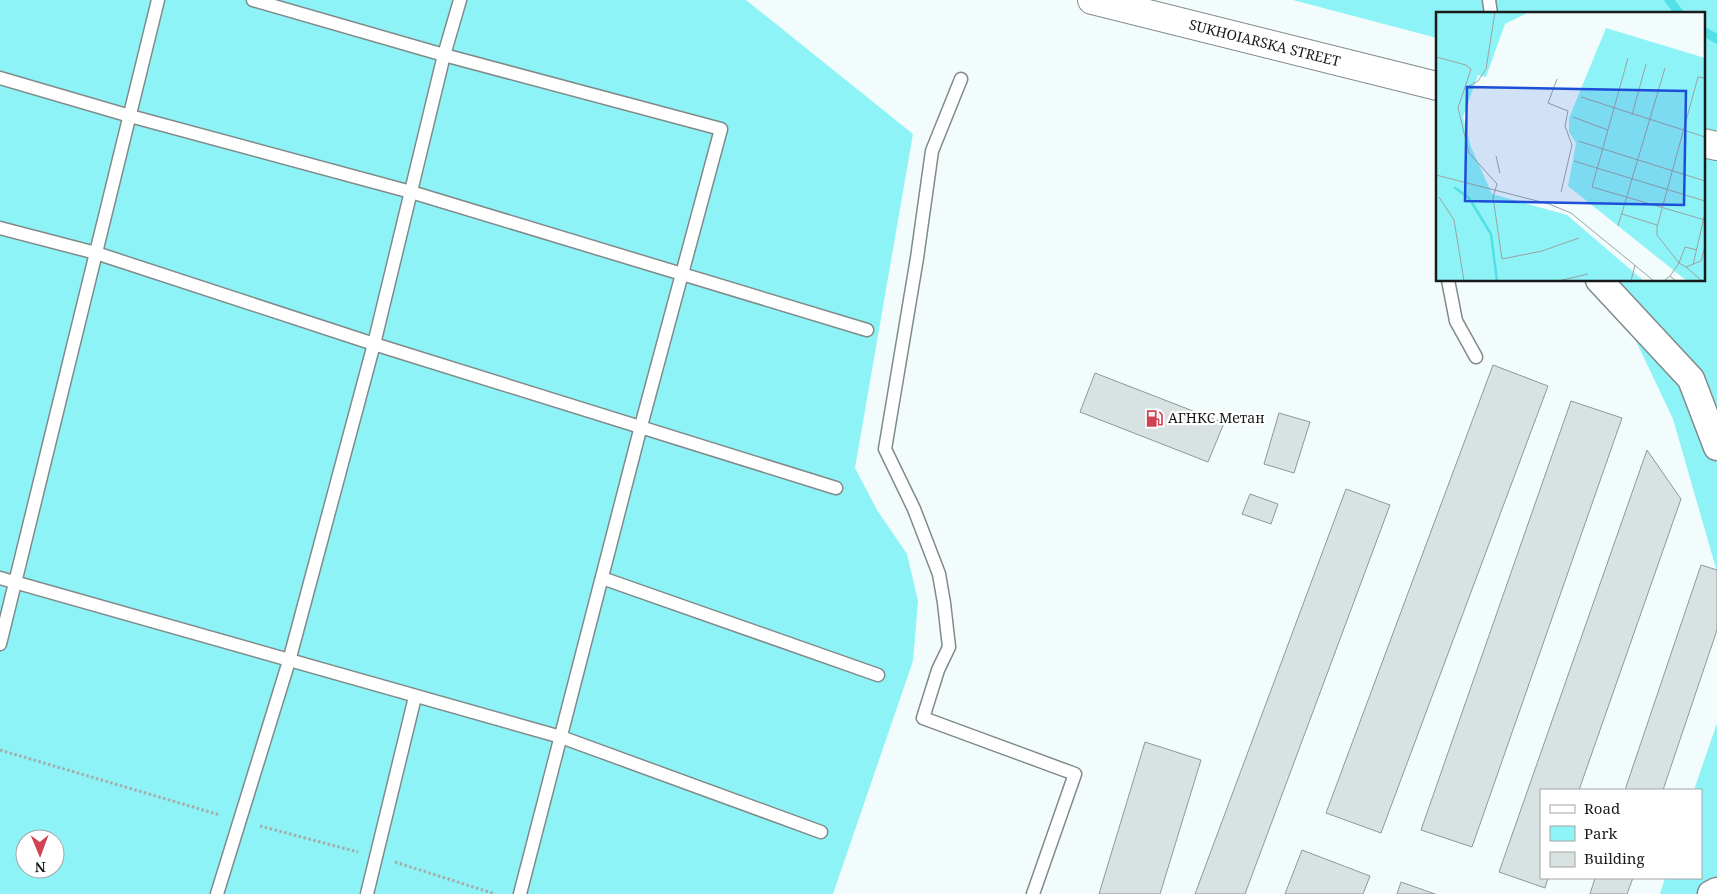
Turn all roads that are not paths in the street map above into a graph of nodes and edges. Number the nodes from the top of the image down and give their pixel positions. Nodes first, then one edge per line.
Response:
1 (158, 0) edge
2 (253, 0) edge
3 (460, 0) edge
4 (1092, 0) edge
5 (444, 55) junction
6 (0, 78) edge
7 (961, 79) dead end
8 (1436, 86) edge
9 (130, 116) junction
10 (1704, 143) edge
11 (1717, 146) edge
12 (411, 192) junction
13 (0, 228) edge
14 (96, 253) junction
15 (682, 275) junction
16 (1448, 281) edge
17 (1600, 281) edge
18 (867, 330) dead end
19 (374, 344) junction
20 (1476, 357) dead end
21 (641, 426) junction
22 (1717, 447) edge
23 (836, 488) dead end
24 (0, 578) edge
25 (602, 578) junction
26 (16, 582) junction
27 (0, 644) edge
28 (289, 661) junction
29 (878, 675) dead end
30 (415, 697) junction
31 (561, 738) junction
32 (821, 832) dead end
33 (1717, 890) edge
34 (218, 894) edge
35 (367, 894) edge
36 (520, 894) edge
37 (1033, 894) edge
38 (1711, 894) edge

1 - 9 lane
2 - 5 lane
3 - 5 lane
4 - 8 street, SUKHOIARSKA STREET
5 - 12 lane
5 - 15 lane
6 - 9 lane
7 - 37 lane
9 - 12 lane
9 - 14 lane
10 - 11 street
12 - 15 lane
12 - 19 lane
13 - 14 lane
14 - 19 lane
14 - 26 lane
15 - 18 lane
15 - 21 lane
16 - 20 lane
17 - 22 street
19 - 21 lane
19 - 28 lane
21 - 23 lane
21 - 25 lane
24 - 26 lane
25 - 29 lane
25 - 31 lane
26 - 27 lane
26 - 28 lane
28 - 30 lane
28 - 34 lane
30 - 31 lane
30 - 35 lane
31 - 32 lane
31 - 36 lane
33 - 38 street

